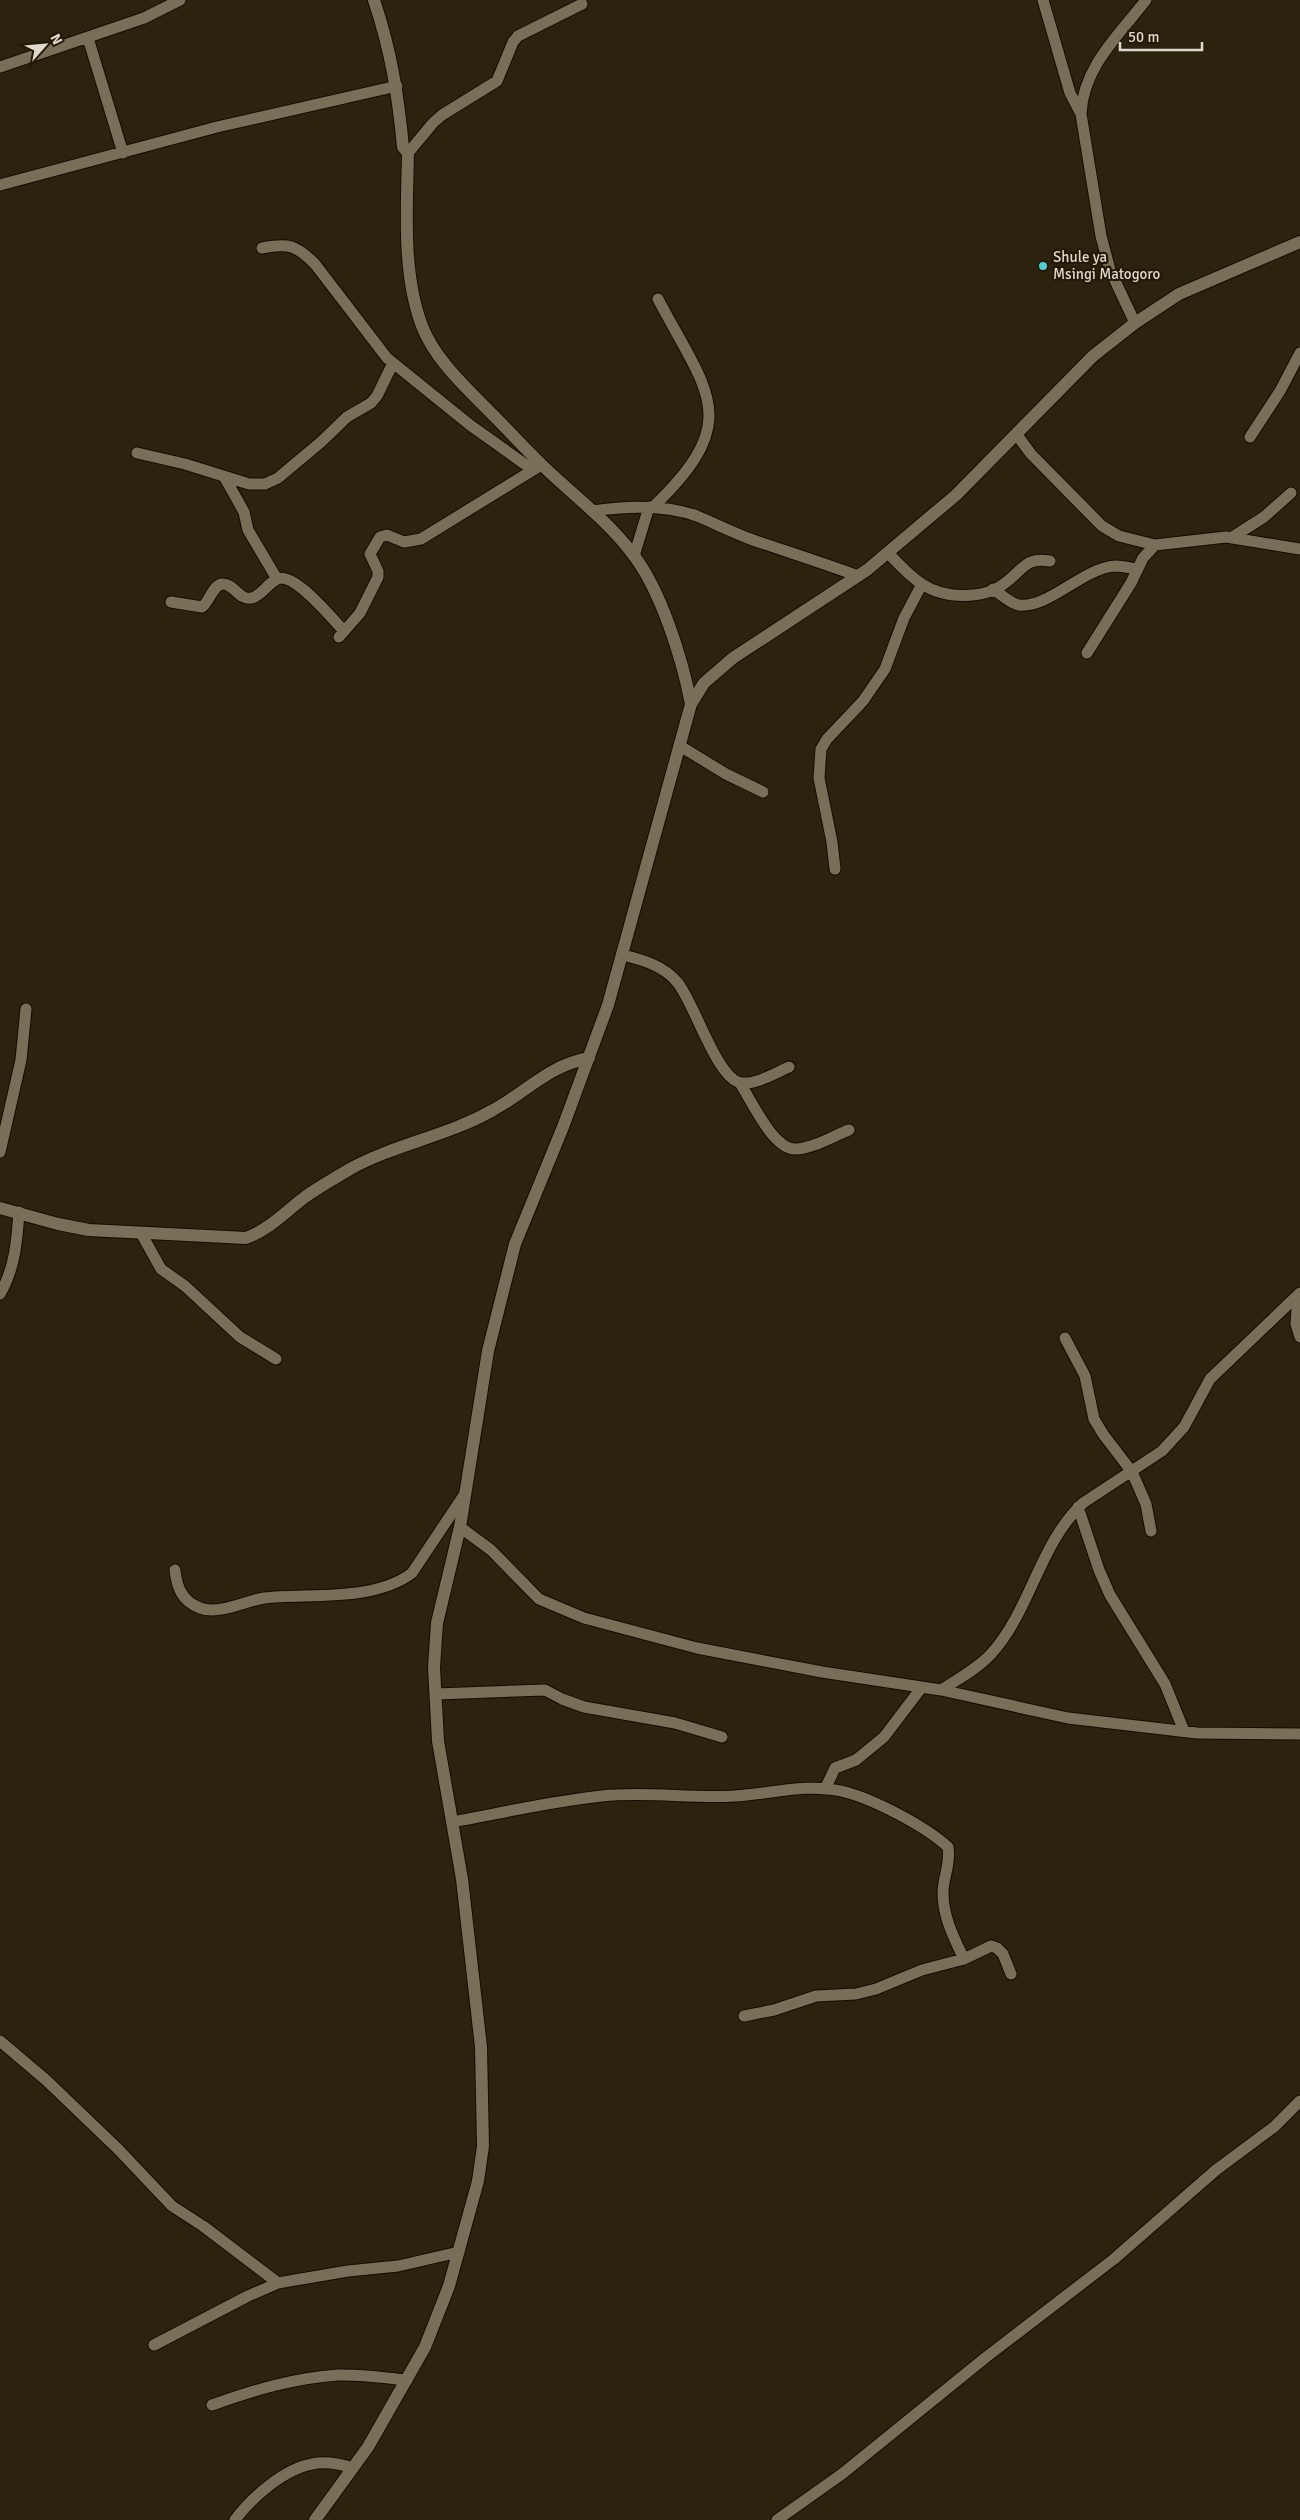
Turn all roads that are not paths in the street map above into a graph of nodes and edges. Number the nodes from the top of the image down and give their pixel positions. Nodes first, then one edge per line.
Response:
1 (180, 0) edge
2 (374, 0) edge
3 (1043, 0) edge
4 (1146, 0) edge
5 (582, 4) dead end
6 (88, 38) junction
7 (0, 67) edge
8 (397, 86) junction
9 (1081, 114) junction
10 (408, 153) junction
11 (122, 154) junction
12 (0, 185) edge
13 (1300, 242) edge
14 (262, 248) dead end
15 (658, 299) dead end
16 (1135, 323) junction
17 (1300, 353) edge
18 (393, 363) junction
19 (1017, 435) junction
20 (1250, 437) dead end
21 (137, 453) dead end
22 (537, 467) junction
23 (225, 478) junction
24 (1291, 494) dead end
25 (651, 507) junction
26 (592, 511) junction
27 (1231, 538) junction
28 (1155, 545) junction
29 (1300, 549) edge
30 (888, 553) junction
31 (634, 556) junction
32 (1050, 561) dead end
33 (1138, 569) junction
34 (858, 576) junction
35 (277, 579) junction
36 (922, 584) junction
37 (993, 589) junction
38 (171, 602) dead end
39 (1087, 653) dead end
40 (691, 704) junction
41 (680, 746) junction
42 (763, 792) dead end
43 (835, 869) dead end
44 (622, 955) junction
45 (26, 1009) dead end
46 (589, 1058) junction
47 (789, 1067) dead end
48 (740, 1083) junction
49 (849, 1130) dead end
50 (0, 1152) edge
51 (0, 1208) edge
52 (19, 1212) junction
53 (141, 1233) junction
54 (0, 1294) edge
55 (1299, 1294) edge
56 (1300, 1337) edge
57 (1065, 1338) dead end
58 (276, 1359) dead end
59 (1132, 1472) junction
60 (465, 1493) junction
61 (1078, 1507) junction
62 (460, 1527) junction
63 (1152, 1531) dead end
64 (175, 1570) dead end
65 (922, 1687) junction
66 (941, 1690) junction
67 (436, 1694) junction
68 (1184, 1731) junction
69 (1300, 1734) edge
70 (722, 1737) dead end
71 (825, 1789) junction
72 (452, 1822) junction
73 (964, 1959) junction
74 (1011, 1974) dead end
75 (744, 2016) dead end
76 (0, 2041) edge
77 (1300, 2101) edge
78 (459, 2252) junction
79 (278, 2283) junction
80 (154, 2345) dead end
81 (407, 2380) junction
82 (212, 2405) dead end
83 (353, 2468) junction
84 (235, 2520) edge
85 (315, 2520) edge
86 (776, 2520) edge

1 - 6 street
2 - 8 street
3 - 9 street
4 - 9 street
5 - 10 street
6 - 7 street
6 - 11 street
8 - 10 street
8 - 11 street
9 - 16 street
10 - 22 street
11 - 12 street
13 - 16 street
14 - 18 street
15 - 25 street
16 - 19 street
17 - 20 street
18 - 22 street
18 - 23 street
19 - 28 street
19 - 30 street
21 - 23 street
22 - 26 street
22 - 35 street
23 - 35 street
24 - 27 street
25 - 26 street
25 - 31 street
25 - 34 street
26 - 31 street
27 - 28 street
27 - 29 street
28 - 33 street
30 - 34 street
30 - 36 street
31 - 40 street
32 - 37 street
33 - 37 street
33 - 39 street
34 - 40 street
35 - 38 street
36 - 37 street
36 - 43 street
40 - 41 street
41 - 42 street
41 - 44 street
44 - 46 street
44 - 48 street
45 - 50 street
46 - 53 street
46 - 60 street
47 - 48 street
48 - 49 street
51 - 52 street
52 - 53 street
52 - 54 street
53 - 58 street
55 - 56 street
55 - 59 street
57 - 59 street
59 - 61 street
59 - 63 street
60 - 62 street
60 - 64 street
61 - 66 street
61 - 68 street
62 - 65 street
62 - 67 street
65 - 66 street
65 - 71 street
66 - 68 street
67 - 70 street
67 - 72 street
68 - 69 street
71 - 72 street
71 - 73 street
72 - 78 street
73 - 74 street
73 - 75 street
76 - 79 street
77 - 86 street
78 - 79 street
78 - 81 street
79 - 80 street
81 - 82 street
81 - 83 street
83 - 84 street
83 - 85 street

